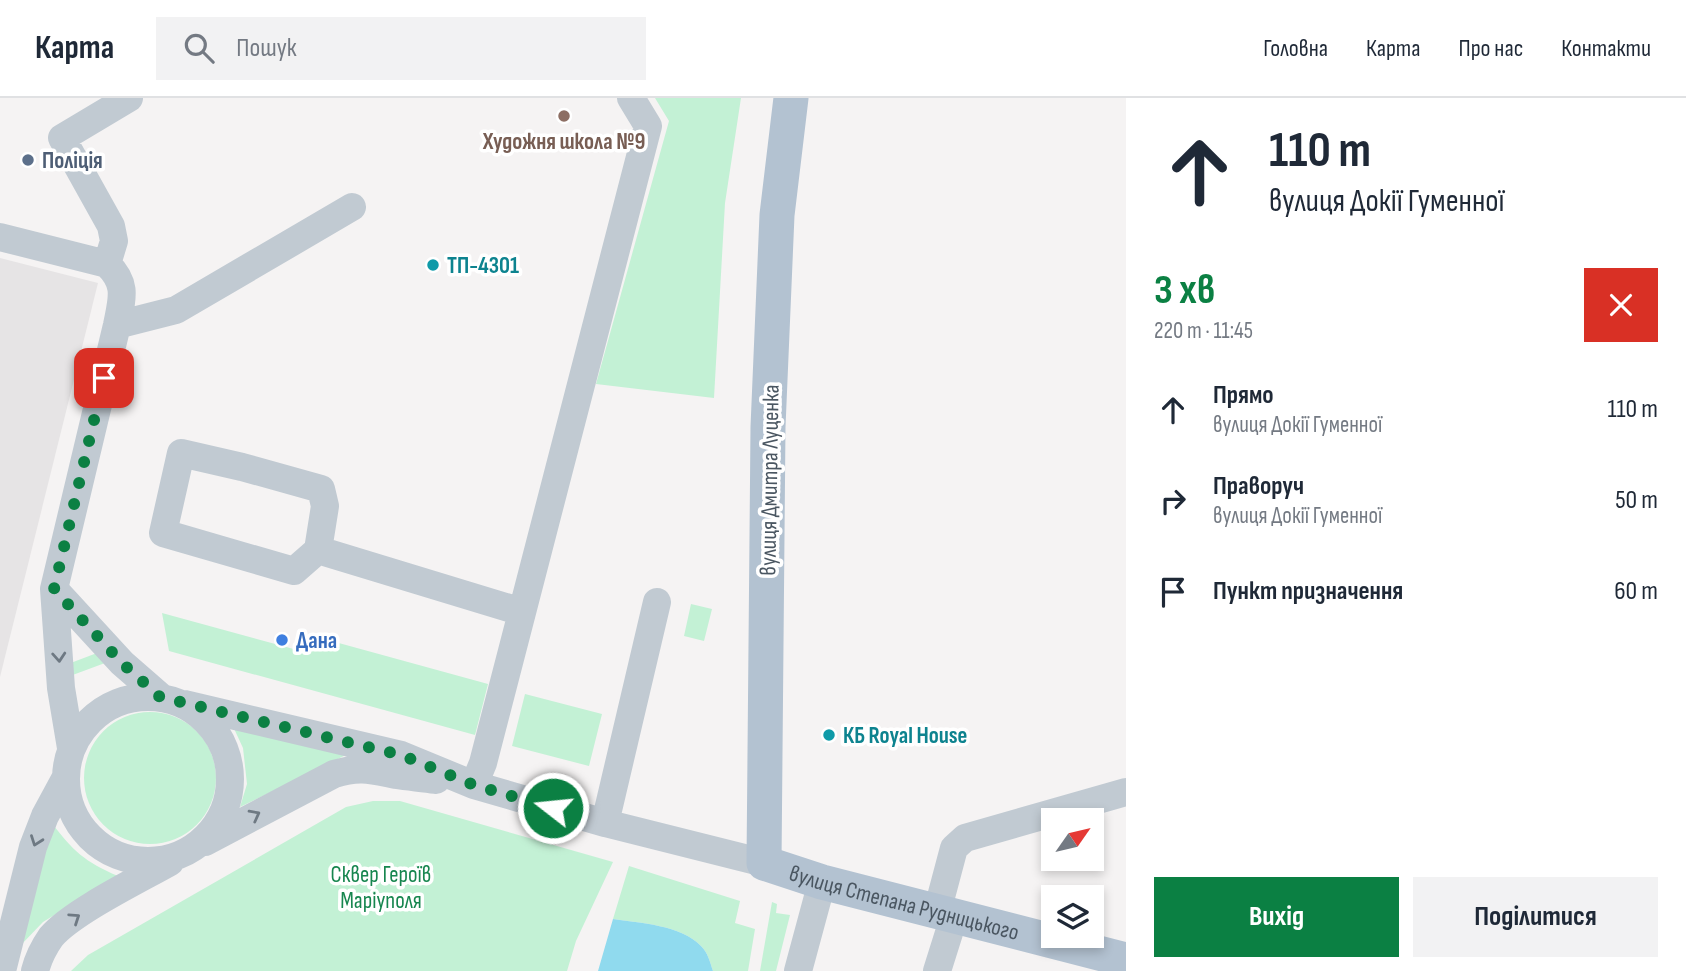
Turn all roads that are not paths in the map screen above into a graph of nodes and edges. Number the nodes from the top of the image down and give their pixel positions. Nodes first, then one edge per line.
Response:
1 (129, 98) edge
2 (631, 98) edge
3 (791, 98) edge
4 (352, 208) dead end
5 (0, 237) edge
6 (107, 264) junction
7 (117, 325) junction
8 (318, 550) junction
9 (54, 589) junction
10 (657, 602) dead end
11 (522, 612) junction
12 (172, 701) junction
13 (71, 748) junction
14 (65, 779) junction
15 (474, 785) junction
16 (1126, 792) edge
17 (605, 823) junction
18 (189, 851) junction
19 (764, 863) junction
20 (822, 882) junction
21 (945, 914) junction
22 (1126, 960) edge
23 (2, 971) edge
24 (35, 971) edge
25 (798, 971) edge
26 (937, 971) edge

1 - 6 street
2 - 11 street
3 - 19 main road, вулиця Дмитра Луценка
4 - 7 street
5 - 6 street
6 - 7 street
7 - 9 street
8 - 8 street
8 - 11 street
9 - 12 street
9 -> 13 street
10 - 17 street
11 - 15 street
12 - 13 street
12 - 15 street
12 - 18 street
13 - 14 street
14 - 18 street
14 -> 23 street
15 - 17 street
18 -> 15 street
16 - 21 street
17 - 19 street
24 -> 18 street
19 - 20 main road, вулиця Степана Рудницького
20 - 21 main road, вулиця Степана Рудницького
20 - 25 street
21 - 22 main road, вулиця Степана Рудницького
21 - 26 street

